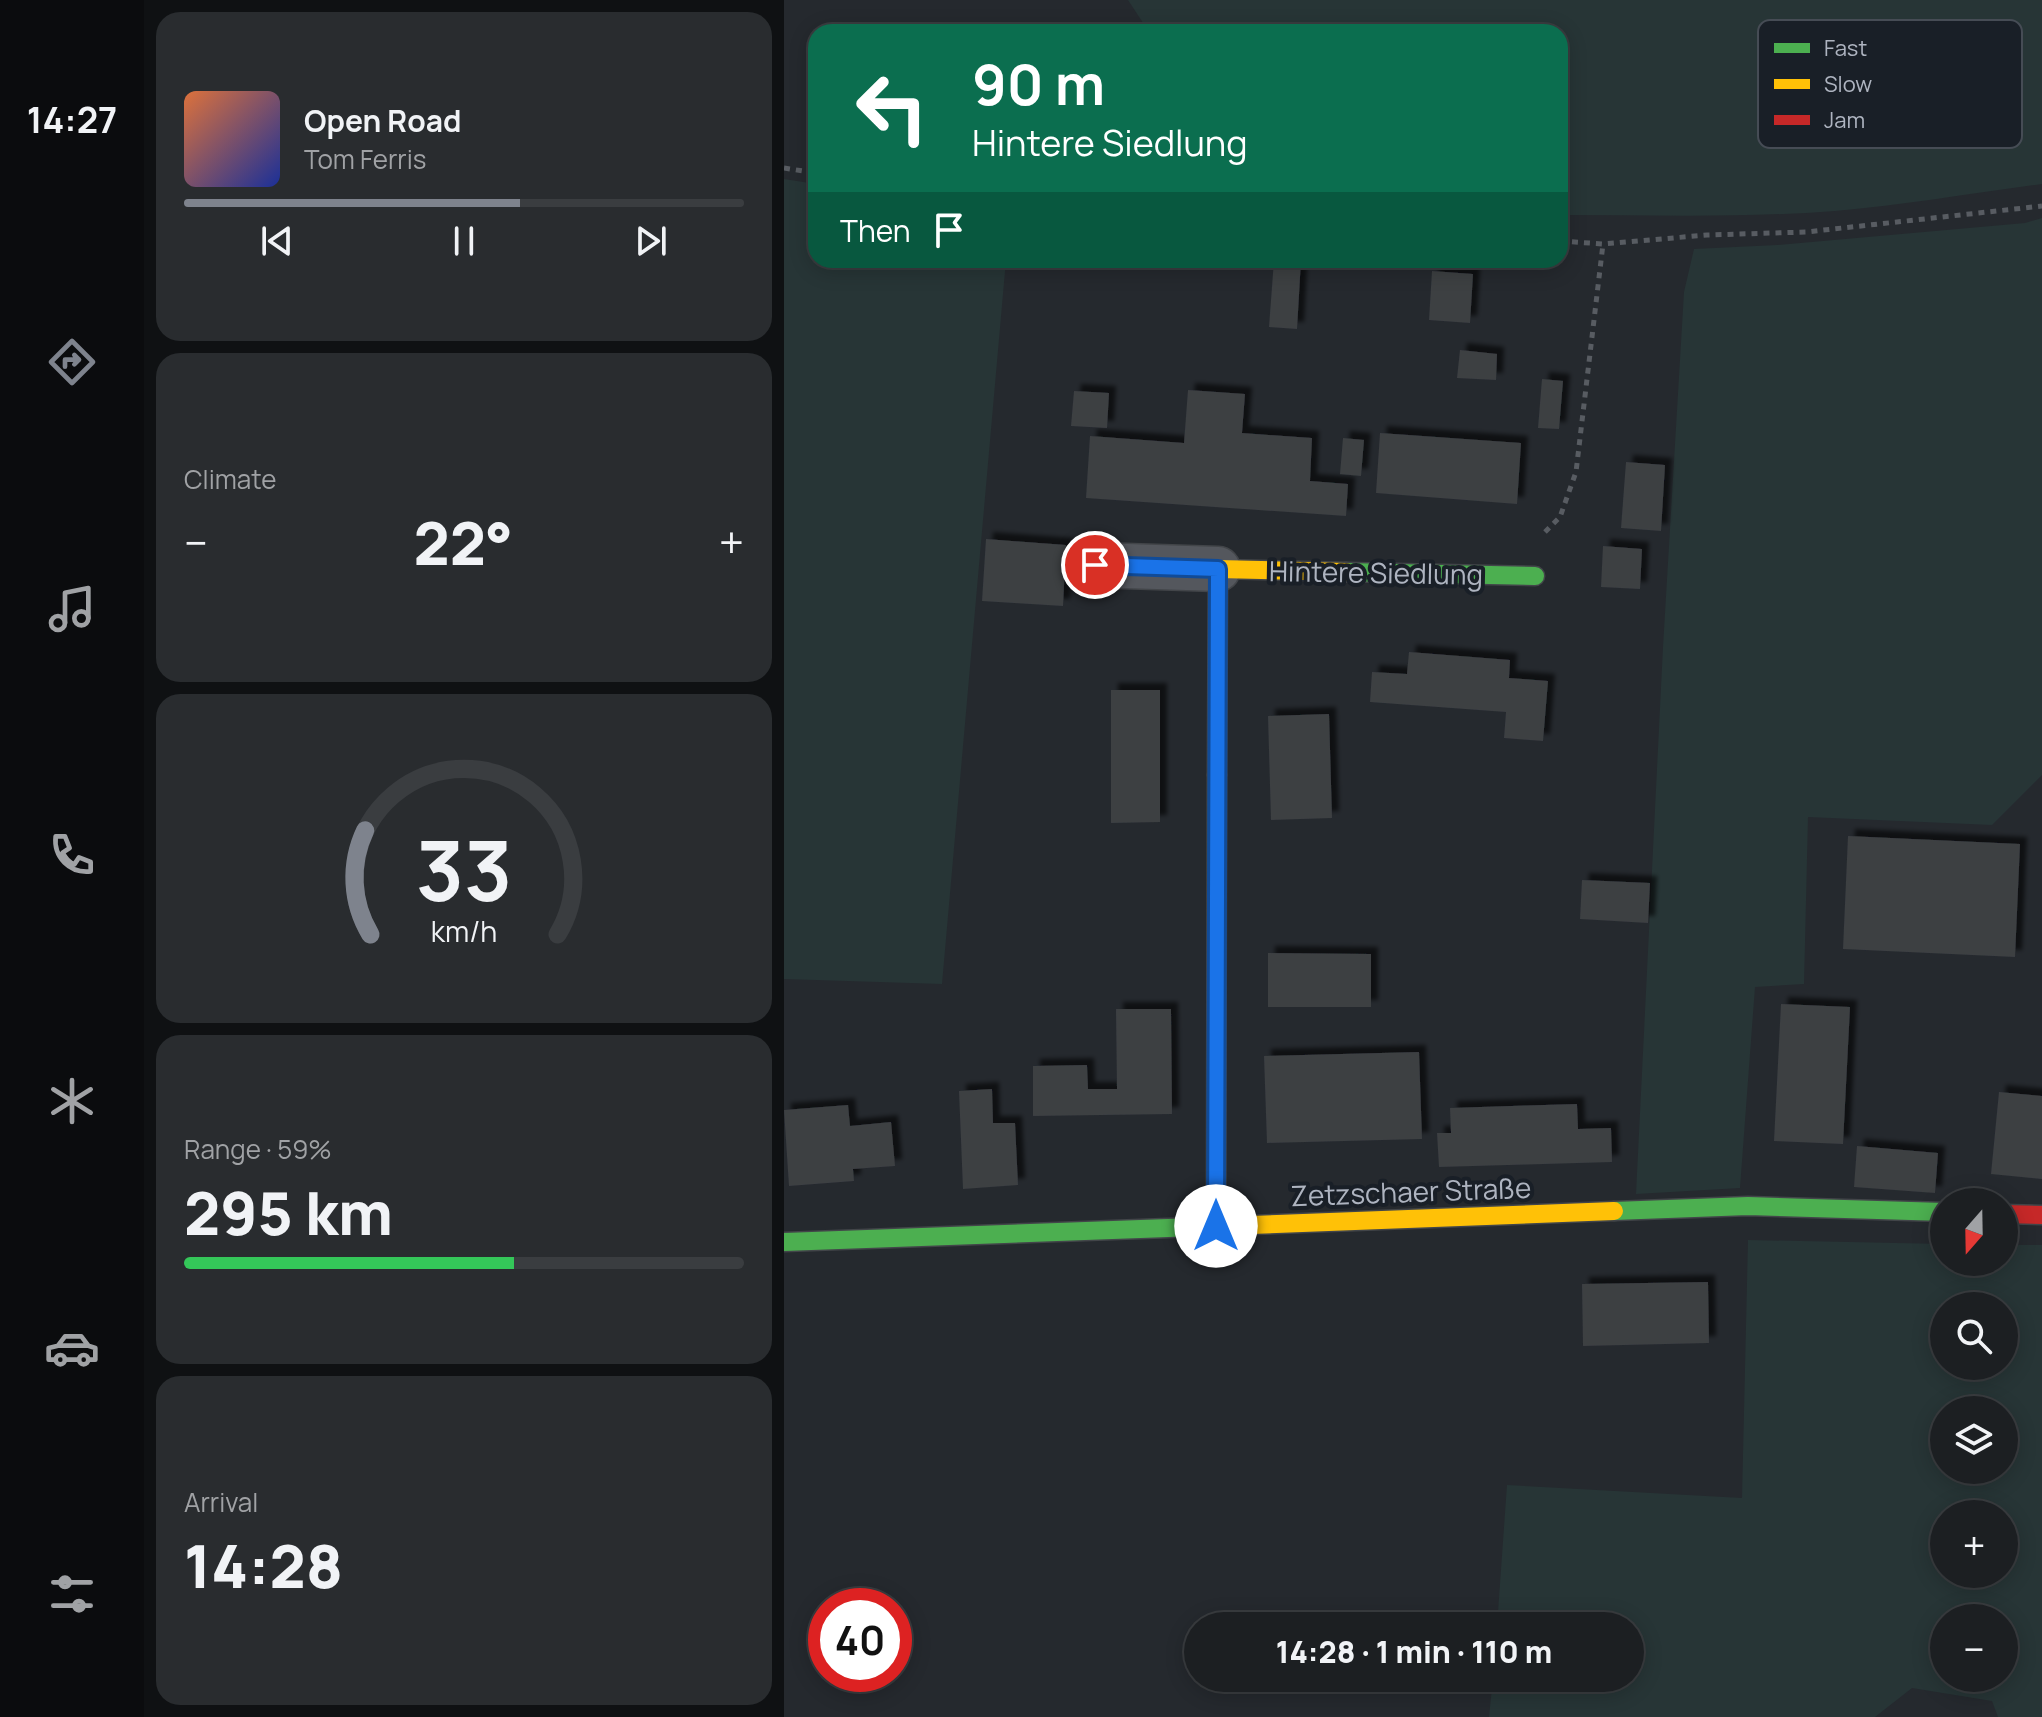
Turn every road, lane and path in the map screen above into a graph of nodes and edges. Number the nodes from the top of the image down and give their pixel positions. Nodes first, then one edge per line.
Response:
1 (784, 168) edge
2 (808, 172) edge
3 (2042, 206) edge
4 (1568, 242) edge
5 (1603, 244) junction
6 (1095, 565) dead end
7 (1218, 569) junction
8 (1527, 575) joint
9 (1930, 1212) edge
10 (2018, 1214) edge
11 (2042, 1215) edge
12 (1216, 1226) junction
13 (784, 1242) edge

1 - 2 path
3 - 5 path
4 - 5 path
5 - 8 path
6 - 7 street, Hintere Siedlung
7 - 8 street, Hintere Siedlung
7 - 12 street
9 - 12 street, Zetzschaer Straße
10 - 11 street
12 - 13 street, Zetzschaer Straße

